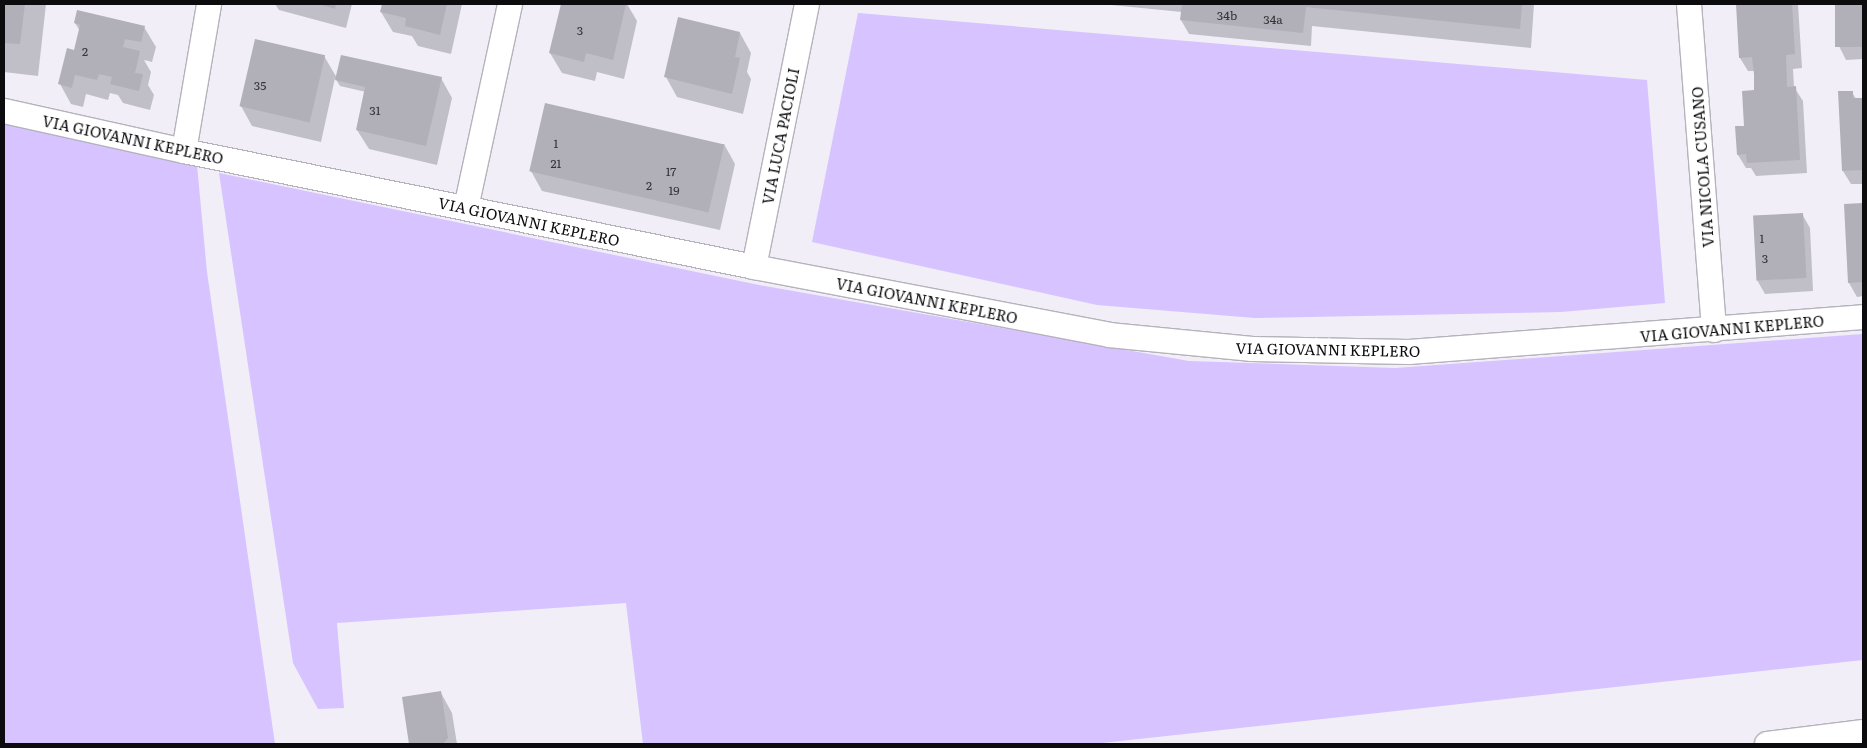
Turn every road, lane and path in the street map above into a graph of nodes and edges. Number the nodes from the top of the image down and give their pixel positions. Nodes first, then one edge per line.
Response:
1 (209, 4) edge
2 (510, 4) edge
3 (807, 4) edge
4 (1689, 4) edge
5 (4, 110) edge
6 (184, 150) junction
7 (466, 208) junction
8 (754, 267) junction
9 (1863, 317) edge
10 (1714, 330) junction
11 (1863, 732) edge
12 (1767, 744) edge

1 - 6 street
2 - 7 street
3 - 8 street, VIA LUCA PACIOLI
4 - 10 street, VIA NICOLA CUSANO
5 - 6 street, VIA GIOVANNI KEPLERO
6 - 7 street, VIA GIOVANNI KEPLERO
7 - 8 street, VIA GIOVANNI KEPLERO
8 - 10 street, VIA GIOVANNI KEPLERO
9 - 10 street, VIA GIOVANNI KEPLERO
11 - 12 street

